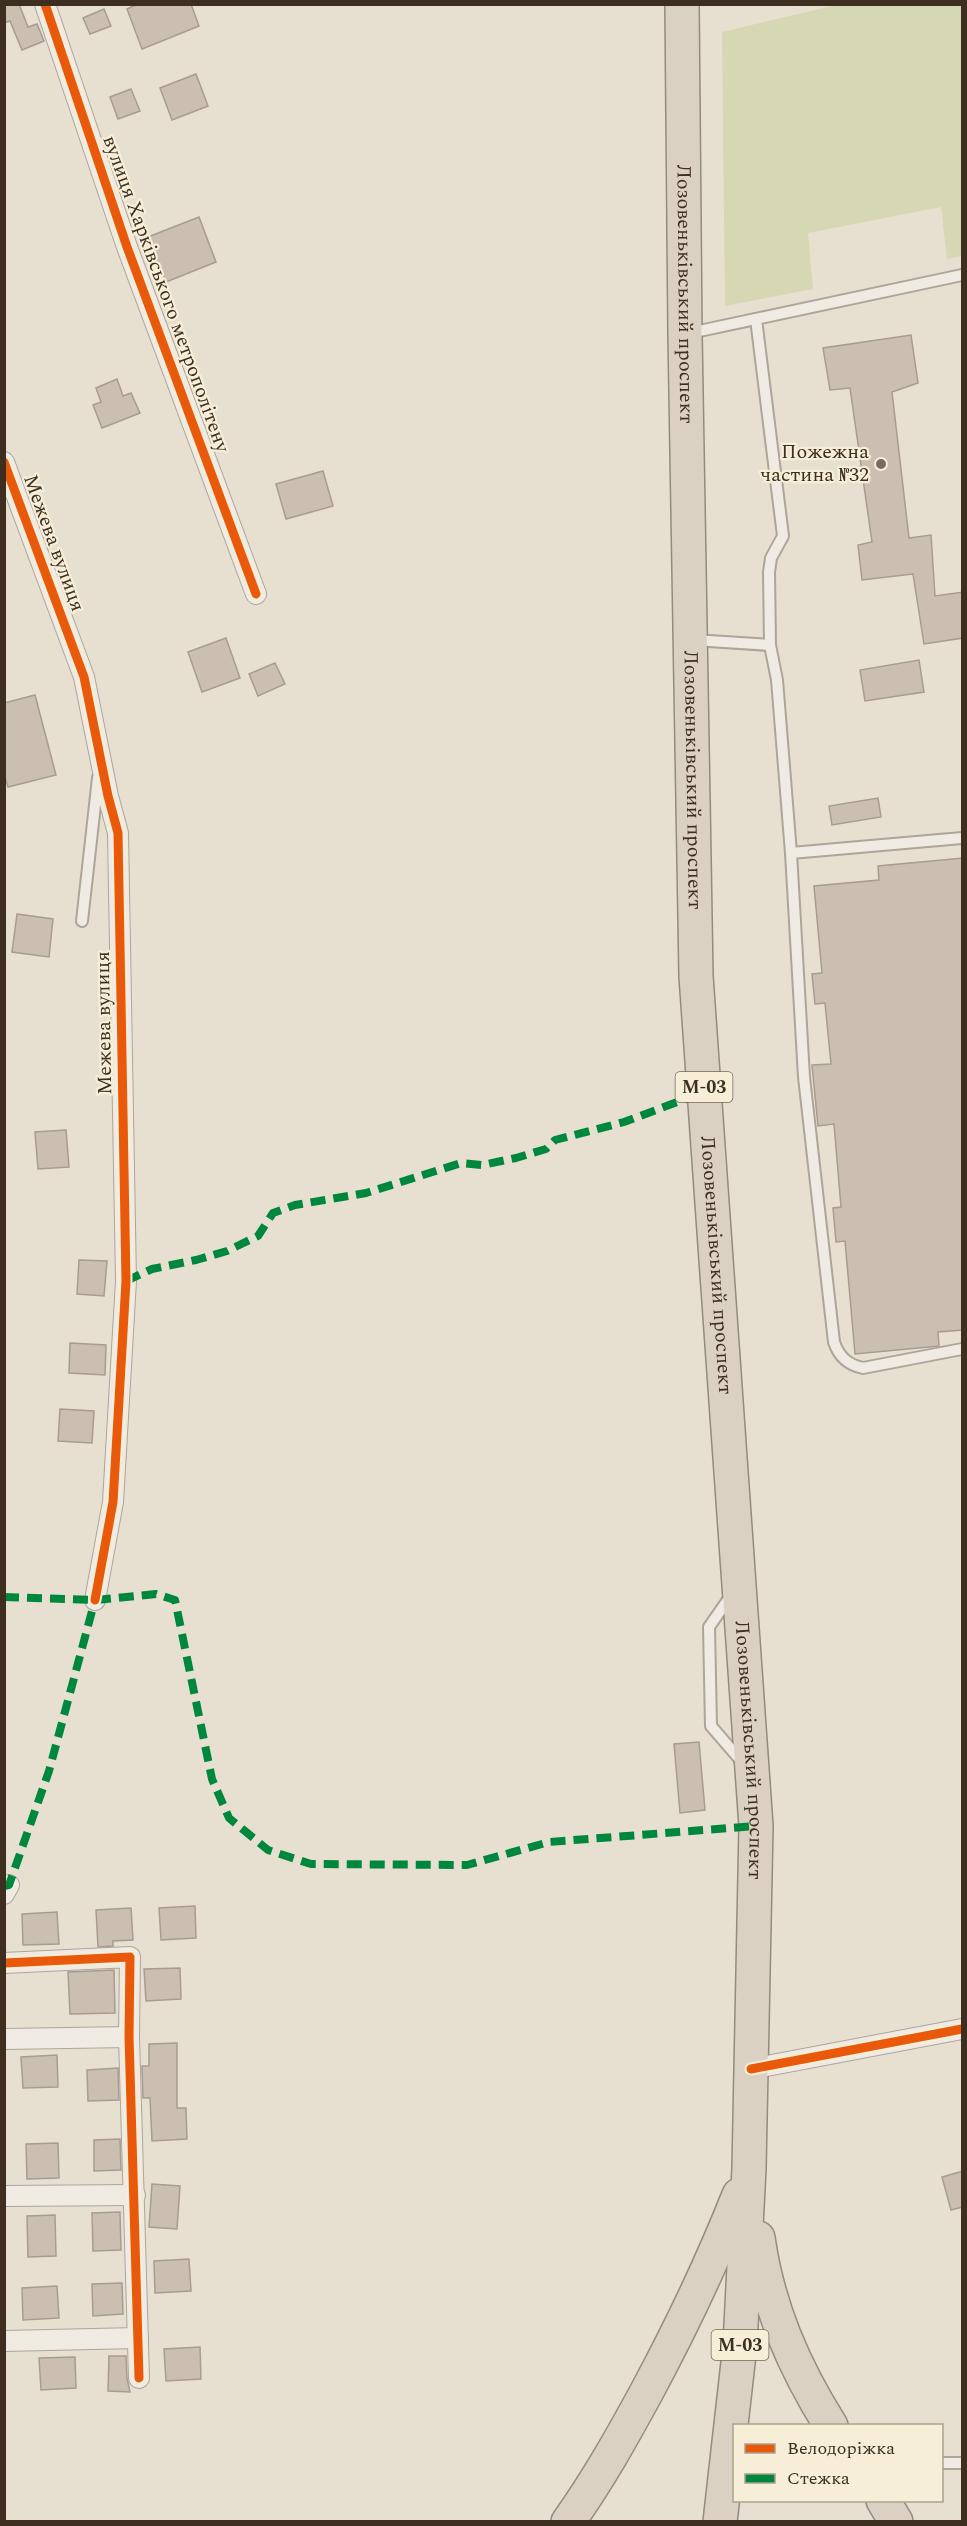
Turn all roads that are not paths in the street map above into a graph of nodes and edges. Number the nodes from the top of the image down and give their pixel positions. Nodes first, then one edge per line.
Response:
1 (45, 4) edge
2 (682, 4) edge
3 (963, 275) edge
4 (756, 319) junction
5 (685, 334) junction
6 (4, 462) edge
7 (256, 594) dead end
8 (690, 640) junction
9 (770, 645) junction
10 (100, 759) junction
11 (963, 838) edge
12 (791, 853) junction
13 (82, 921) dead end
14 (963, 1349) edge
15 (95, 1600) dead end
16 (4, 1963) edge
17 (963, 2029) edge
18 (129, 2037) junction
19 (4, 2039) edge
20 (751, 2069) junction
21 (749, 2168) junction
22 (135, 2195) junction
23 (4, 2196) edge
24 (138, 2338) junction
25 (4, 2341) edge
26 (139, 2378) dead end
27 (830, 2424) edge
28 (943, 2463) edge
29 (963, 2463) edge
30 (883, 2502) edge
31 (568, 2522) edge
32 (720, 2522) edge
33 (896, 2522) edge

1 - 7 street, вулиця Харківського метрополітену
2 - 5 highway, Лозовеньківський проспект / М-03
3 - 4 lane
4 - 5 lane
4 - 9 lane
5 - 8 highway, Лозовеньківський проспект / М-03
6 - 10 street, Межева вулиця
8 - 9 lane
8 - 20 highway, Лозовеньківський проспект / М-03
9 - 12 lane
10 - 13 lane
10 - 15 street, Межева вулиця
11 - 12 lane
12 - 14 lane
16 - 18 street
17 - 20 street
18 - 19 street
18 - 22 street
20 - 21 highway, Лозовеньківський проспект / М-03
21 - 27 highway
21 - 31 highway
21 - 32 highway, Лозовеньківський проспект / М-03
22 - 23 street
22 - 24 street
24 - 25 street
24 - 26 street
28 - 29 lane
30 - 33 highway

